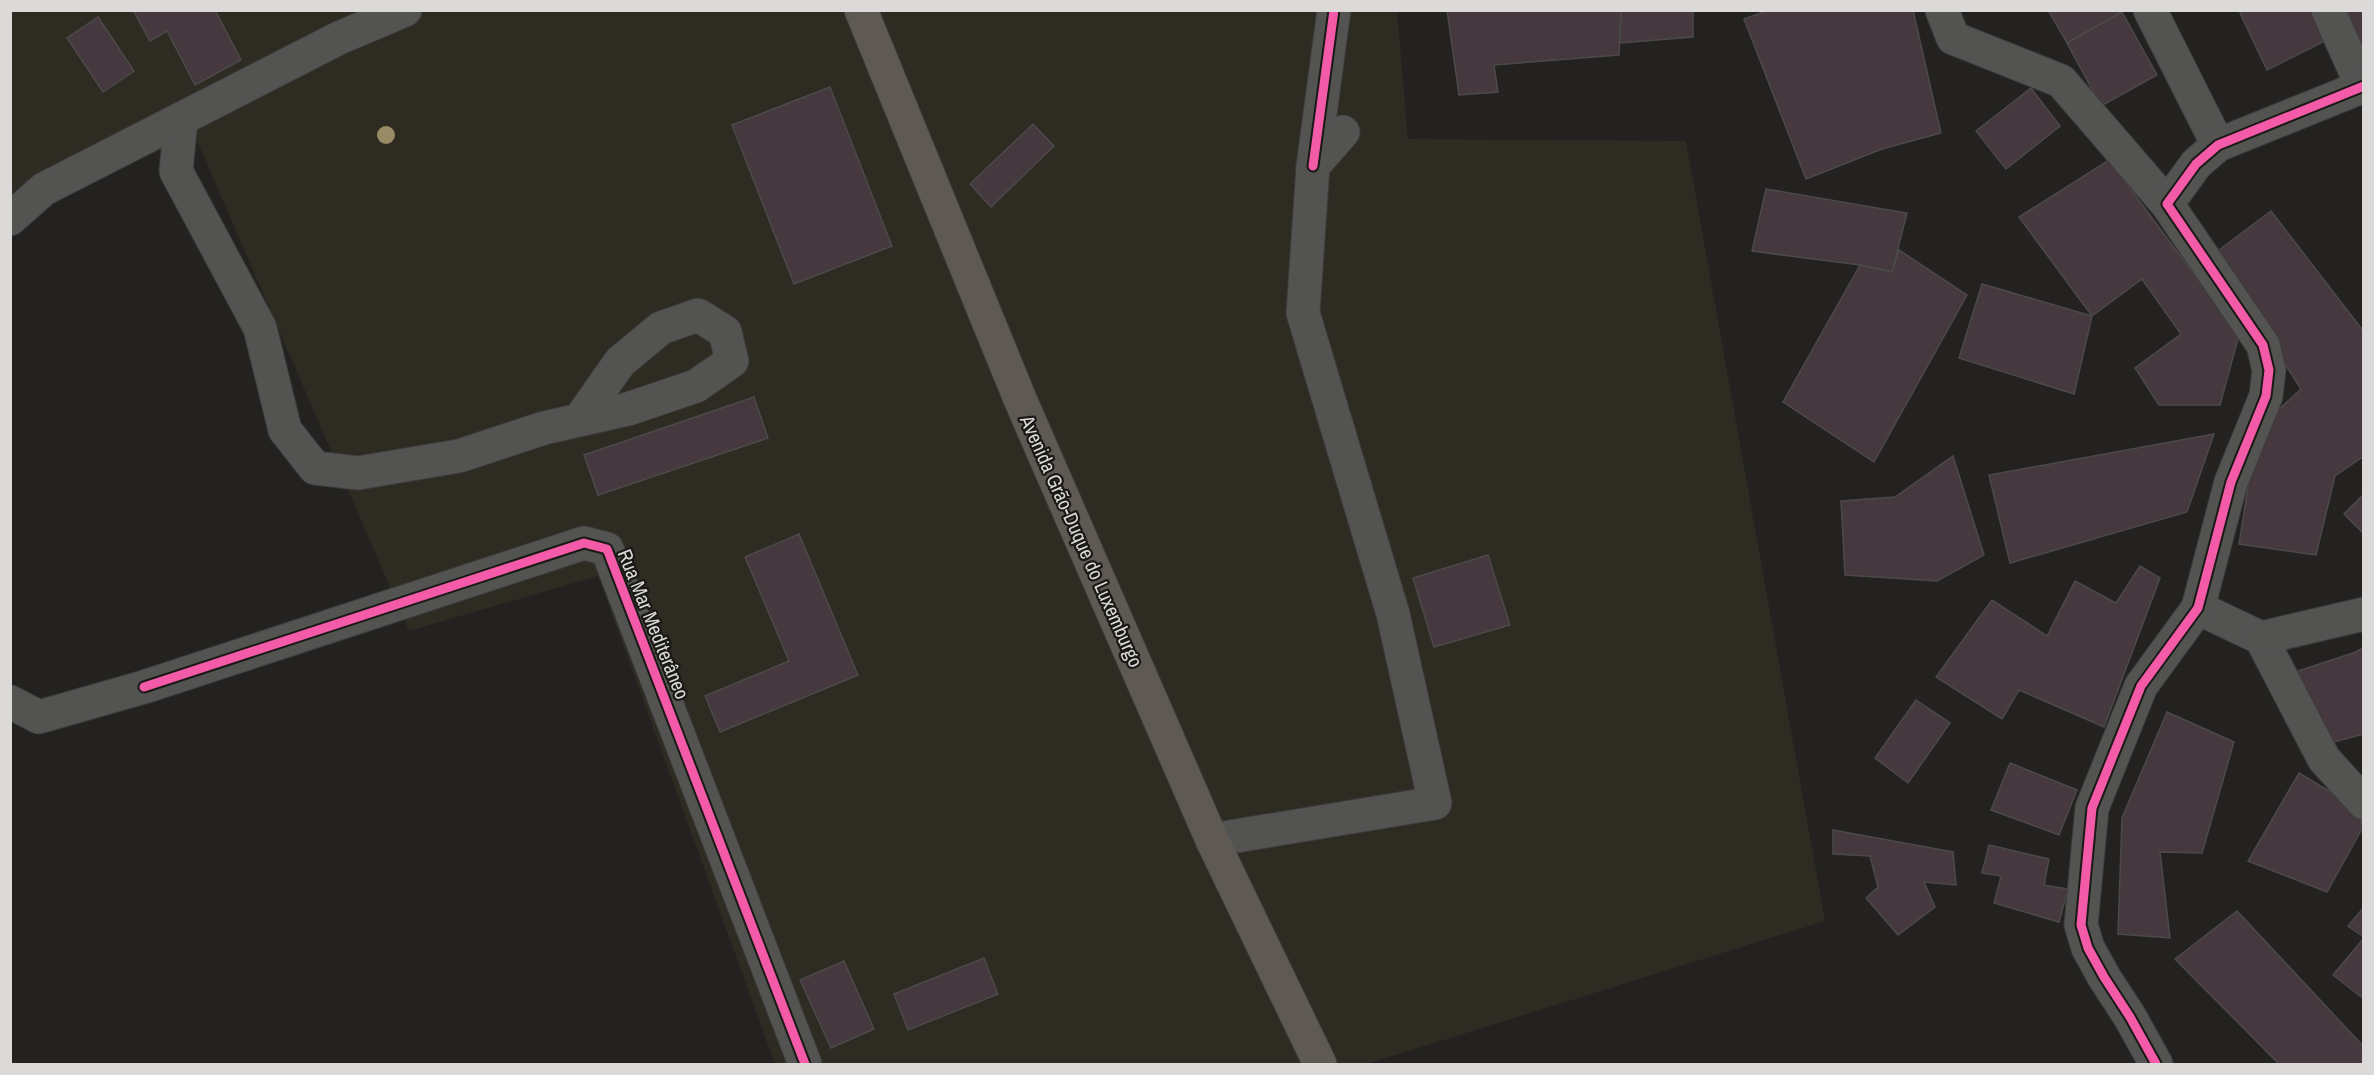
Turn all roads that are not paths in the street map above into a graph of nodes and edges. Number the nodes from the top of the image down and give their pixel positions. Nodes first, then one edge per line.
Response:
1 (405, 10) edge
2 (861, 10) edge
3 (1334, 10) edge
4 (1942, 10) edge
5 (2150, 10) edge
6 (2328, 10) edge
7 (2363, 86) edge
8 (181, 119) junction
9 (1343, 132) dead end
10 (2218, 145) junction
11 (1313, 166) junction
12 (2168, 204) junction
13 (10, 219) edge
14 (580, 419) dead end
15 (2198, 608) junction
16 (2364, 614) edge
17 (2261, 638) junction
18 (10, 702) edge
19 (2364, 803) edge
20 (1212, 840) junction
21 (805, 1065) edge
22 (1320, 1065) edge
23 (2156, 1065) edge

1 - 8 street
2 - 20 main road, Avenida Grão-Duque do Luxemburgo
3 - 11 street
4 - 12 street
5 - 10 street
6 - 7 street
7 - 10 street
8 - 13 street
8 - 14 street
9 - 11 street
10 - 12 street
11 - 20 street
12 - 15 street
15 - 17 street
15 - 23 street
16 - 17 street
17 - 19 street
18 - 21 street, Rua Mar Mediterâneo
20 - 22 main road, Avenida Grão-Duque do Luxemburgo

